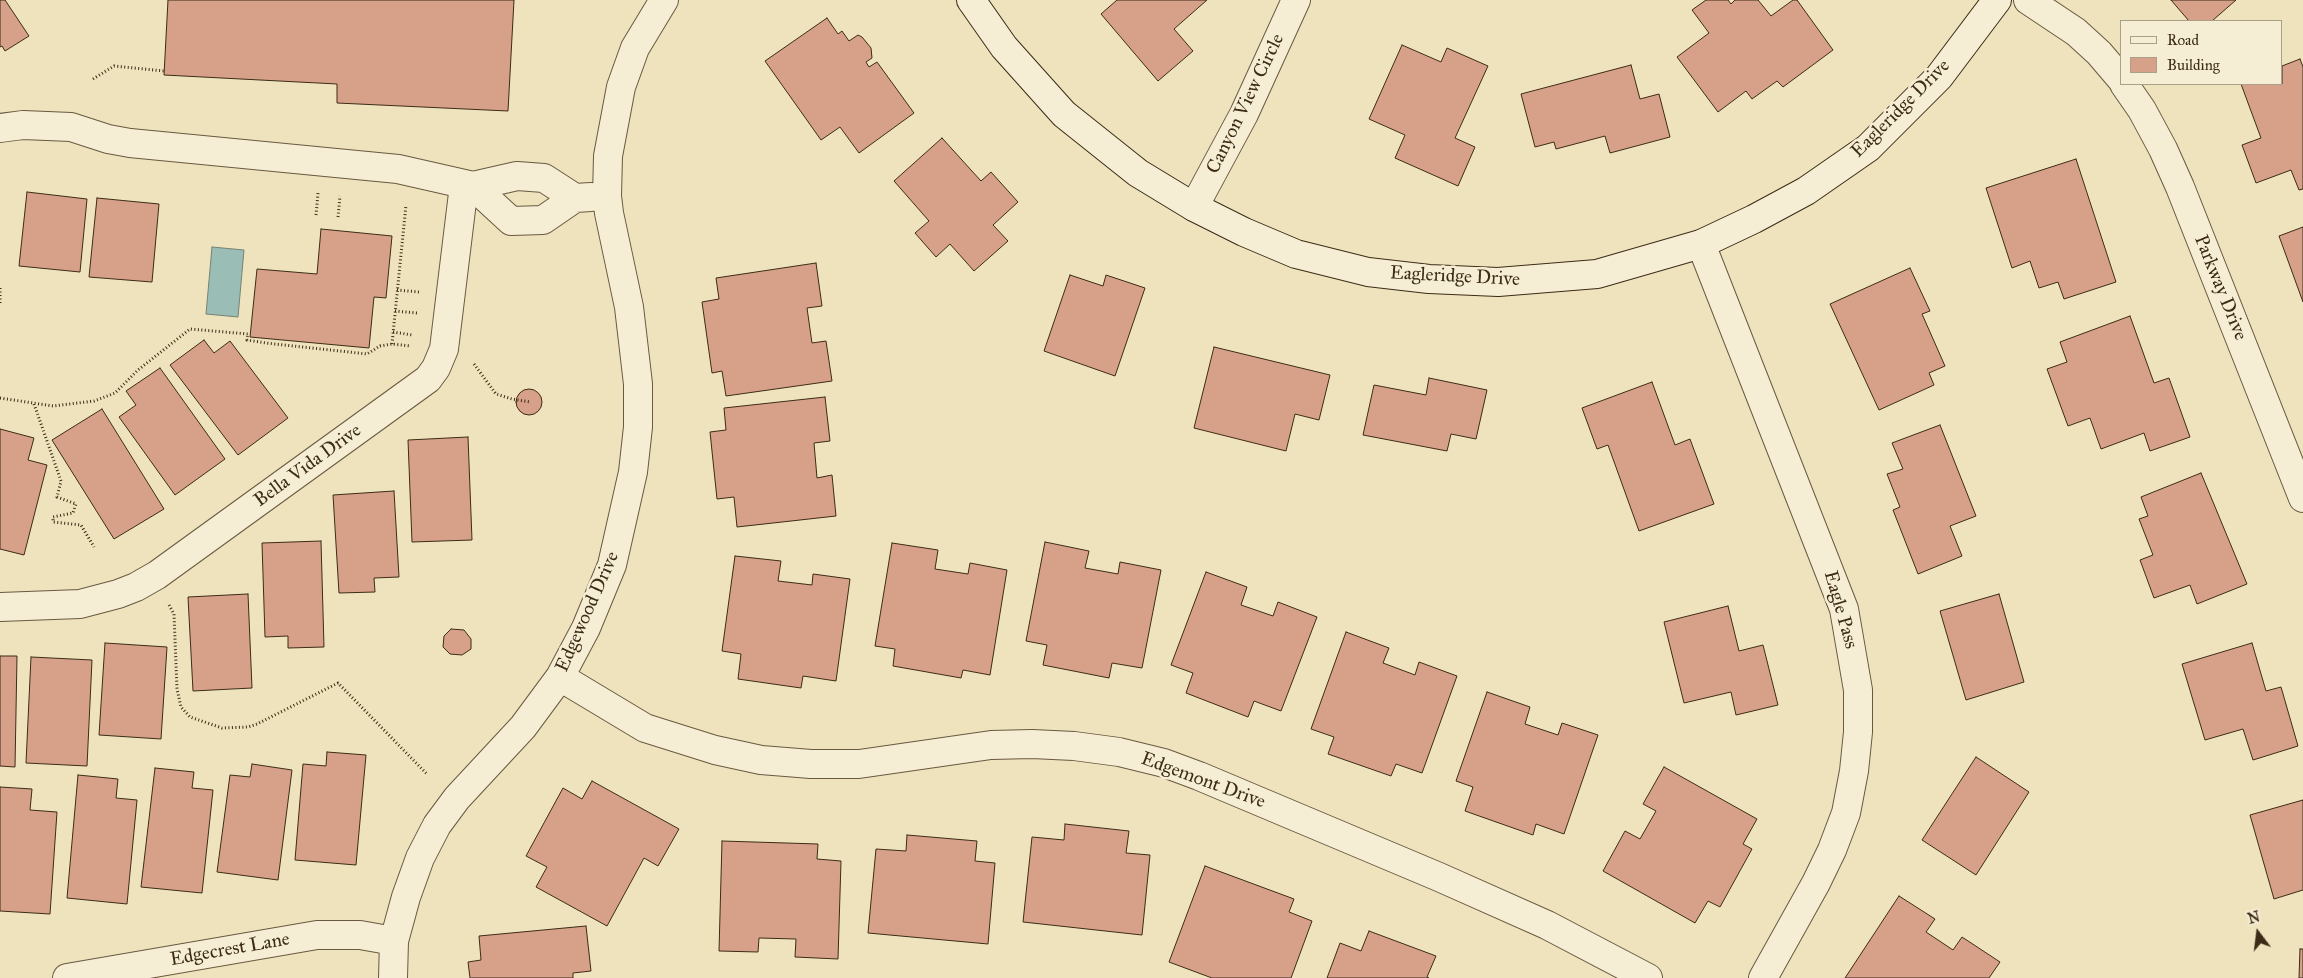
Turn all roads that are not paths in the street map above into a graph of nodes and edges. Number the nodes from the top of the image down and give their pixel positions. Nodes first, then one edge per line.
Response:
1 (664, 0) edge
2 (971, 0) edge
3 (1296, 0) edge
4 (1996, 0) edge
5 (2028, 0) edge
6 (2120, 78) edge
7 (2125, 85) edge
8 (0, 128) edge
9 (468, 186) junction
10 (607, 196) junction
11 (575, 198) junction
12 (1194, 207) junction
13 (1701, 244) junction
14 (2303, 498) edge
15 (0, 607) edge
16 (560, 677) junction
17 (394, 941) junction
18 (67, 978) edge
19 (393, 978) edge
20 (1648, 978) edge
21 (1763, 978) edge

1 - 10 street, Edgewood Drive
2 - 12 street, Eagleridge Drive
3 - 12 street, Canyon View Circle
4 - 13 street, Eagleridge Drive
5 - 6 street
7 - 14 street, Parkway Drive
8 - 9 street
9 - 11 street
9 - 11 street
9 - 15 street, Bella Vida Drive
10 - 11 street
10 - 16 street, Edgewood Drive
12 - 13 street, Eagleridge Drive
13 - 21 street, Eagle Pass
16 - 17 street, Edgewood Drive
16 - 20 street, Edgemont Drive
17 - 18 street, Edgecrest Lane
17 - 19 street, Edgewood Drive

